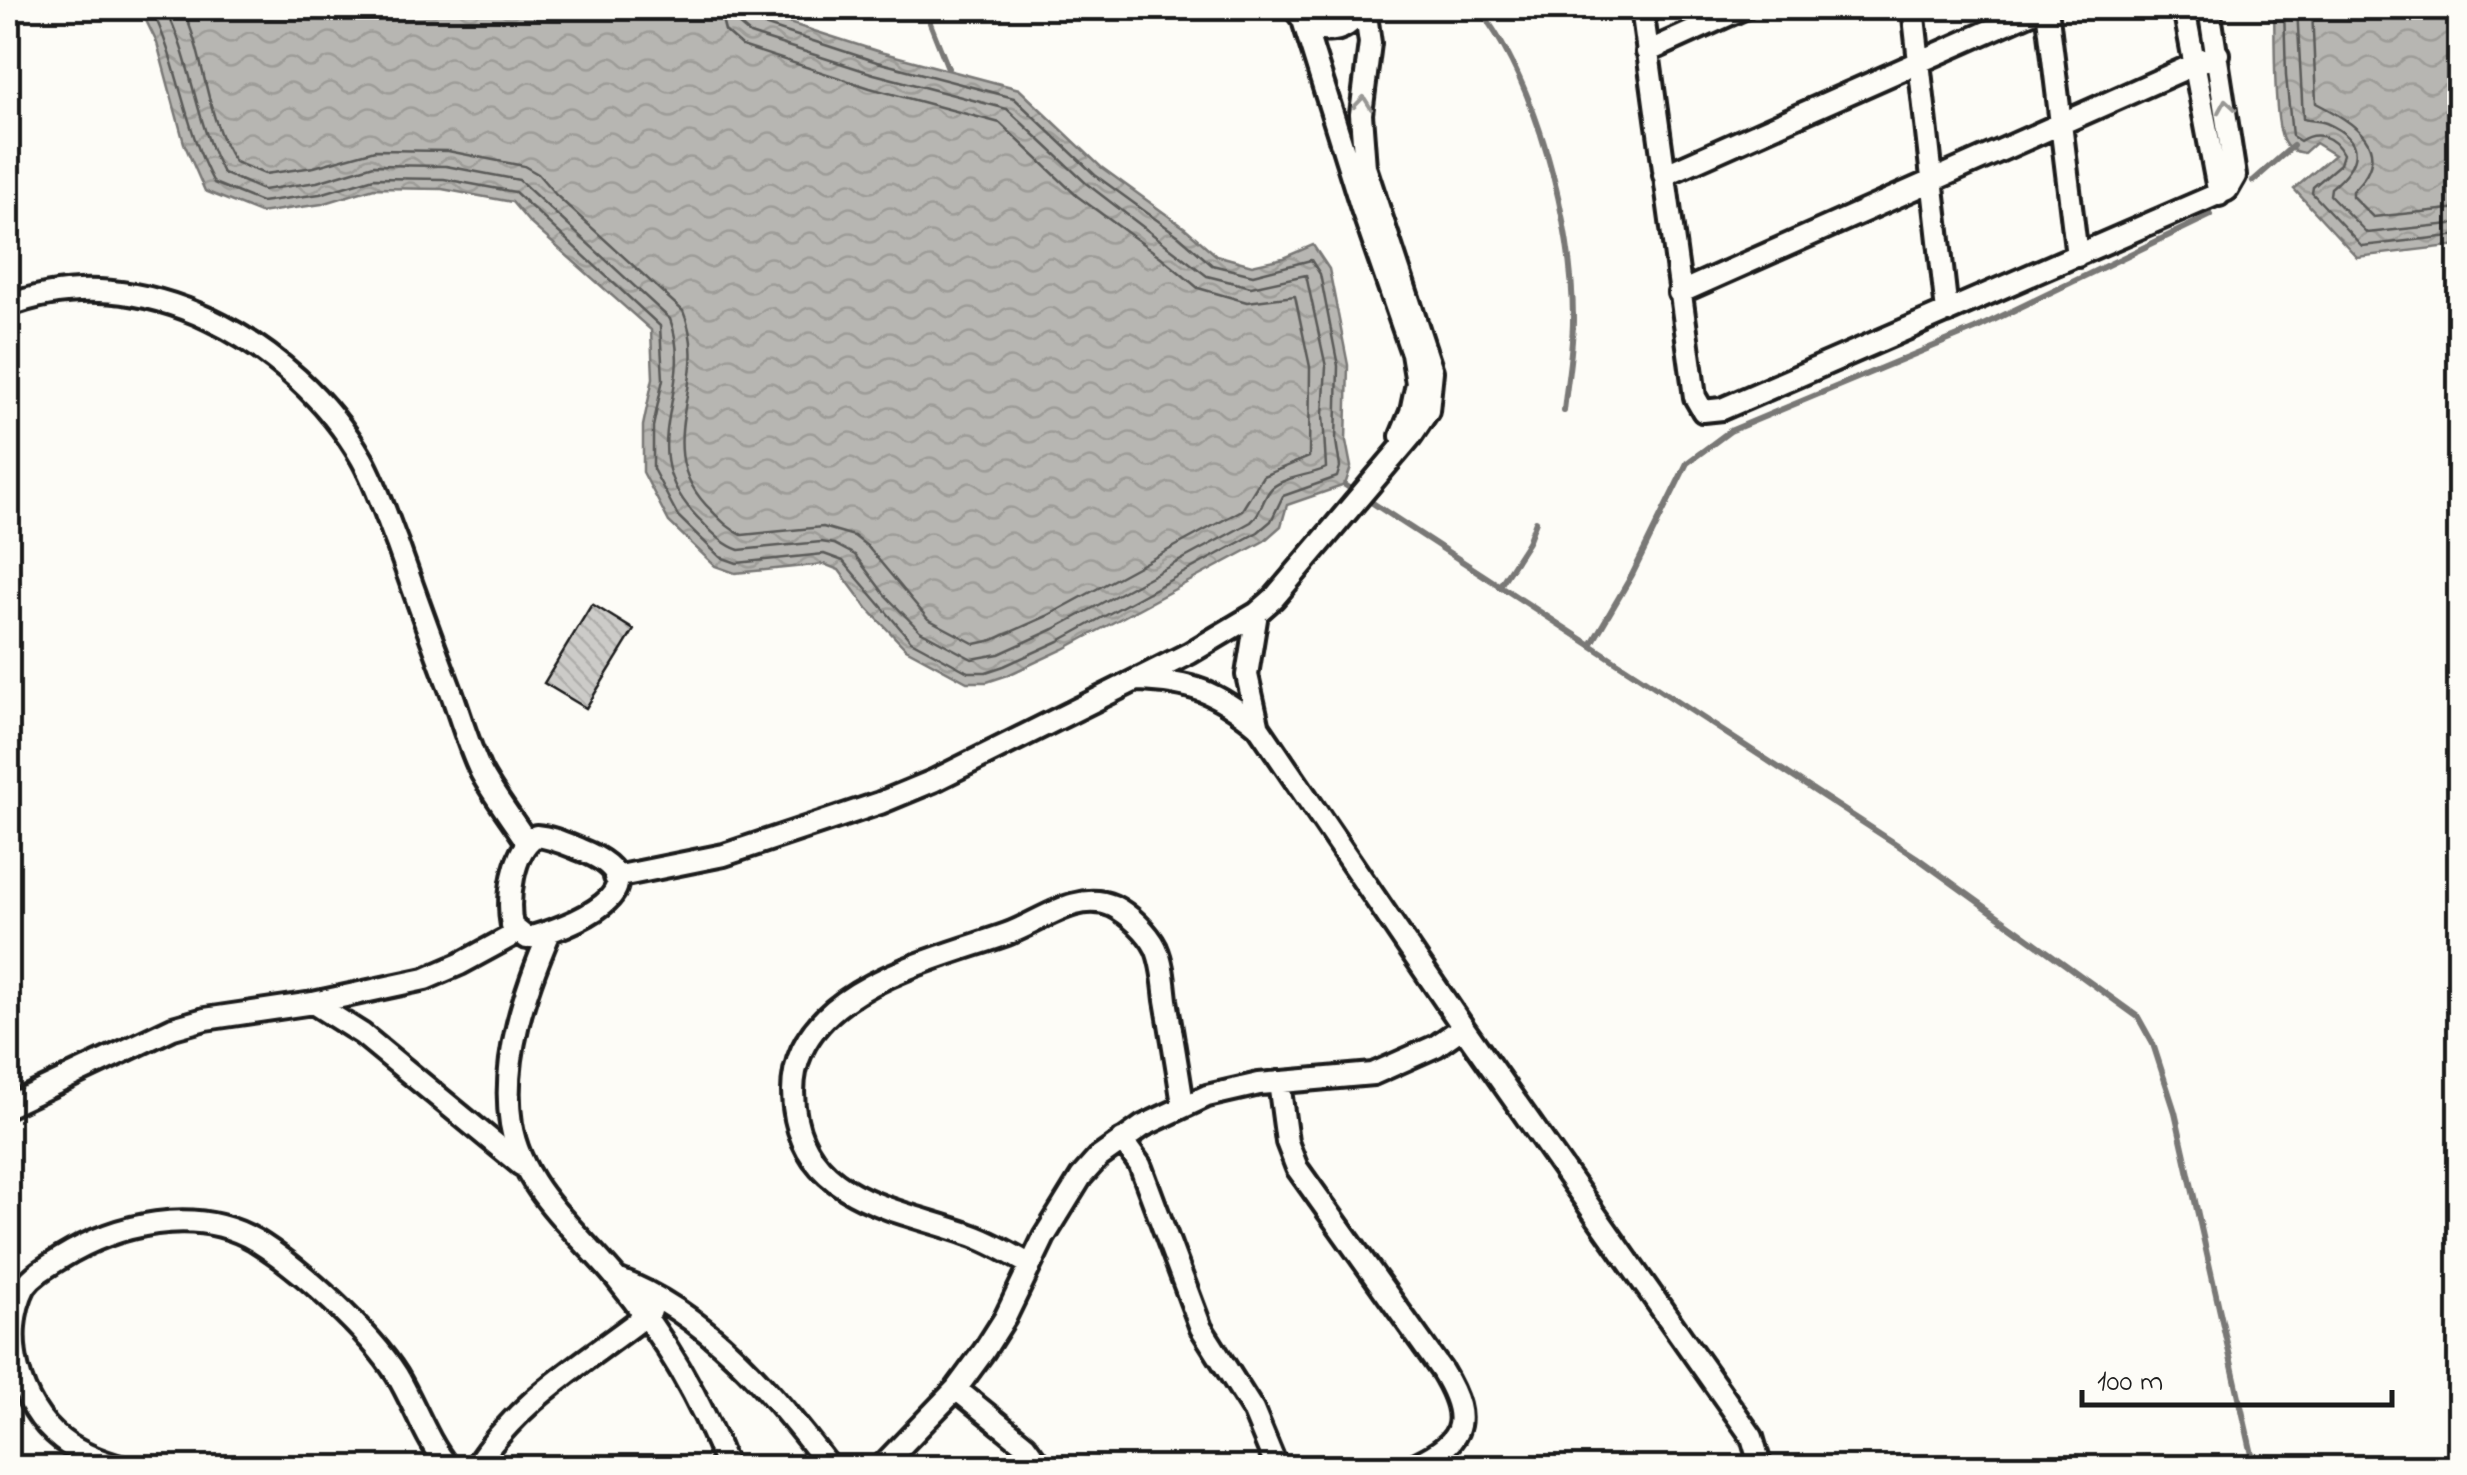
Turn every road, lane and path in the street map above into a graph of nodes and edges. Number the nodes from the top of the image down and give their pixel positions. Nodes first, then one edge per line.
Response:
1 (1363, 8) edge
2 (1642, 8) edge
3 (1744, 8) edge
4 (1912, 8) edge
5 (2044, 8) edge
6 (2184, 8) edge
7 (2209, 8) edge
8 (1298, 14) edge
9 (1647, 52) junction
10 (2218, 54) junction
11 (1918, 62) junction
12 (2195, 64) junction
13 (2061, 123) junction
14 (1664, 175) junction
15 (1930, 182) junction
16 (2218, 195) junction
17 (2077, 256) junction
18 (1679, 293) junction
19 (8, 306) edge
20 (1947, 312) junction
21 (1392, 456) junction
22 (1257, 613) junction
23 (1136, 680) junction
24 (1258, 726) junction
25 (527, 842) junction
26 (615, 877) junction
27 (550, 932) junction
28 (516, 933) junction
29 (313, 1003) junction
30 (1463, 1027) junction
31 (1280, 1082) junction
32 (1183, 1105) junction
33 (8, 1106) edge
34 (1122, 1140) junction
35 (526, 1170) junction
36 (1029, 1264) junction
37 (617, 1280) junction
38 (664, 1300) junction
39 (644, 1316) junction
40 (956, 1389) junction
41 (124, 1468) edge
42 (449, 1468) edge
43 (474, 1468) edge
44 (727, 1468) edge
45 (830, 1468) edge
46 (880, 1468) edge
47 (1042, 1468) edge
48 (1278, 1468) edge
49 (1408, 1468) edge
50 (1760, 1468) edge

1 - 8 street
21 -> 1 street
2 - 9 street
3 - 9 street
4 - 11 street
5 - 11 street
5 - 13 street
6 - 12 street
7 - 10 street
8 - 21 street
9 - 14 street
10 - 12 street
16 -> 10 street
11 - 14 street
11 - 15 street
12 - 13 street
12 - 16 street
13 - 15 street
13 - 17 street
14 - 18 street
15 - 18 street
15 - 20 street
16 - 17 street
17 - 20 street
18 - 20 street
19 - 25 street
21 - 22 street
22 - 23 street
22 - 24 street
23 - 24 street
23 - 26 street
24 - 30 street
25 - 26 street
25 - 28 street
26 - 27 street
27 - 28 street
27 - 35 street
28 - 29 street
29 - 33 street
29 - 35 street
30 - 31 street
30 - 50 street
31 - 32 street
31 - 49 street
32 - 34 street
32 - 36 street
34 - 36 street
34 - 48 street
35 - 37 street
36 - 40 street
37 - 38 street
37 - 39 street
38 - 39 street
38 - 45 street
39 - 43 street
39 - 44 street
40 - 46 street
40 - 47 street
41 - 42 street

